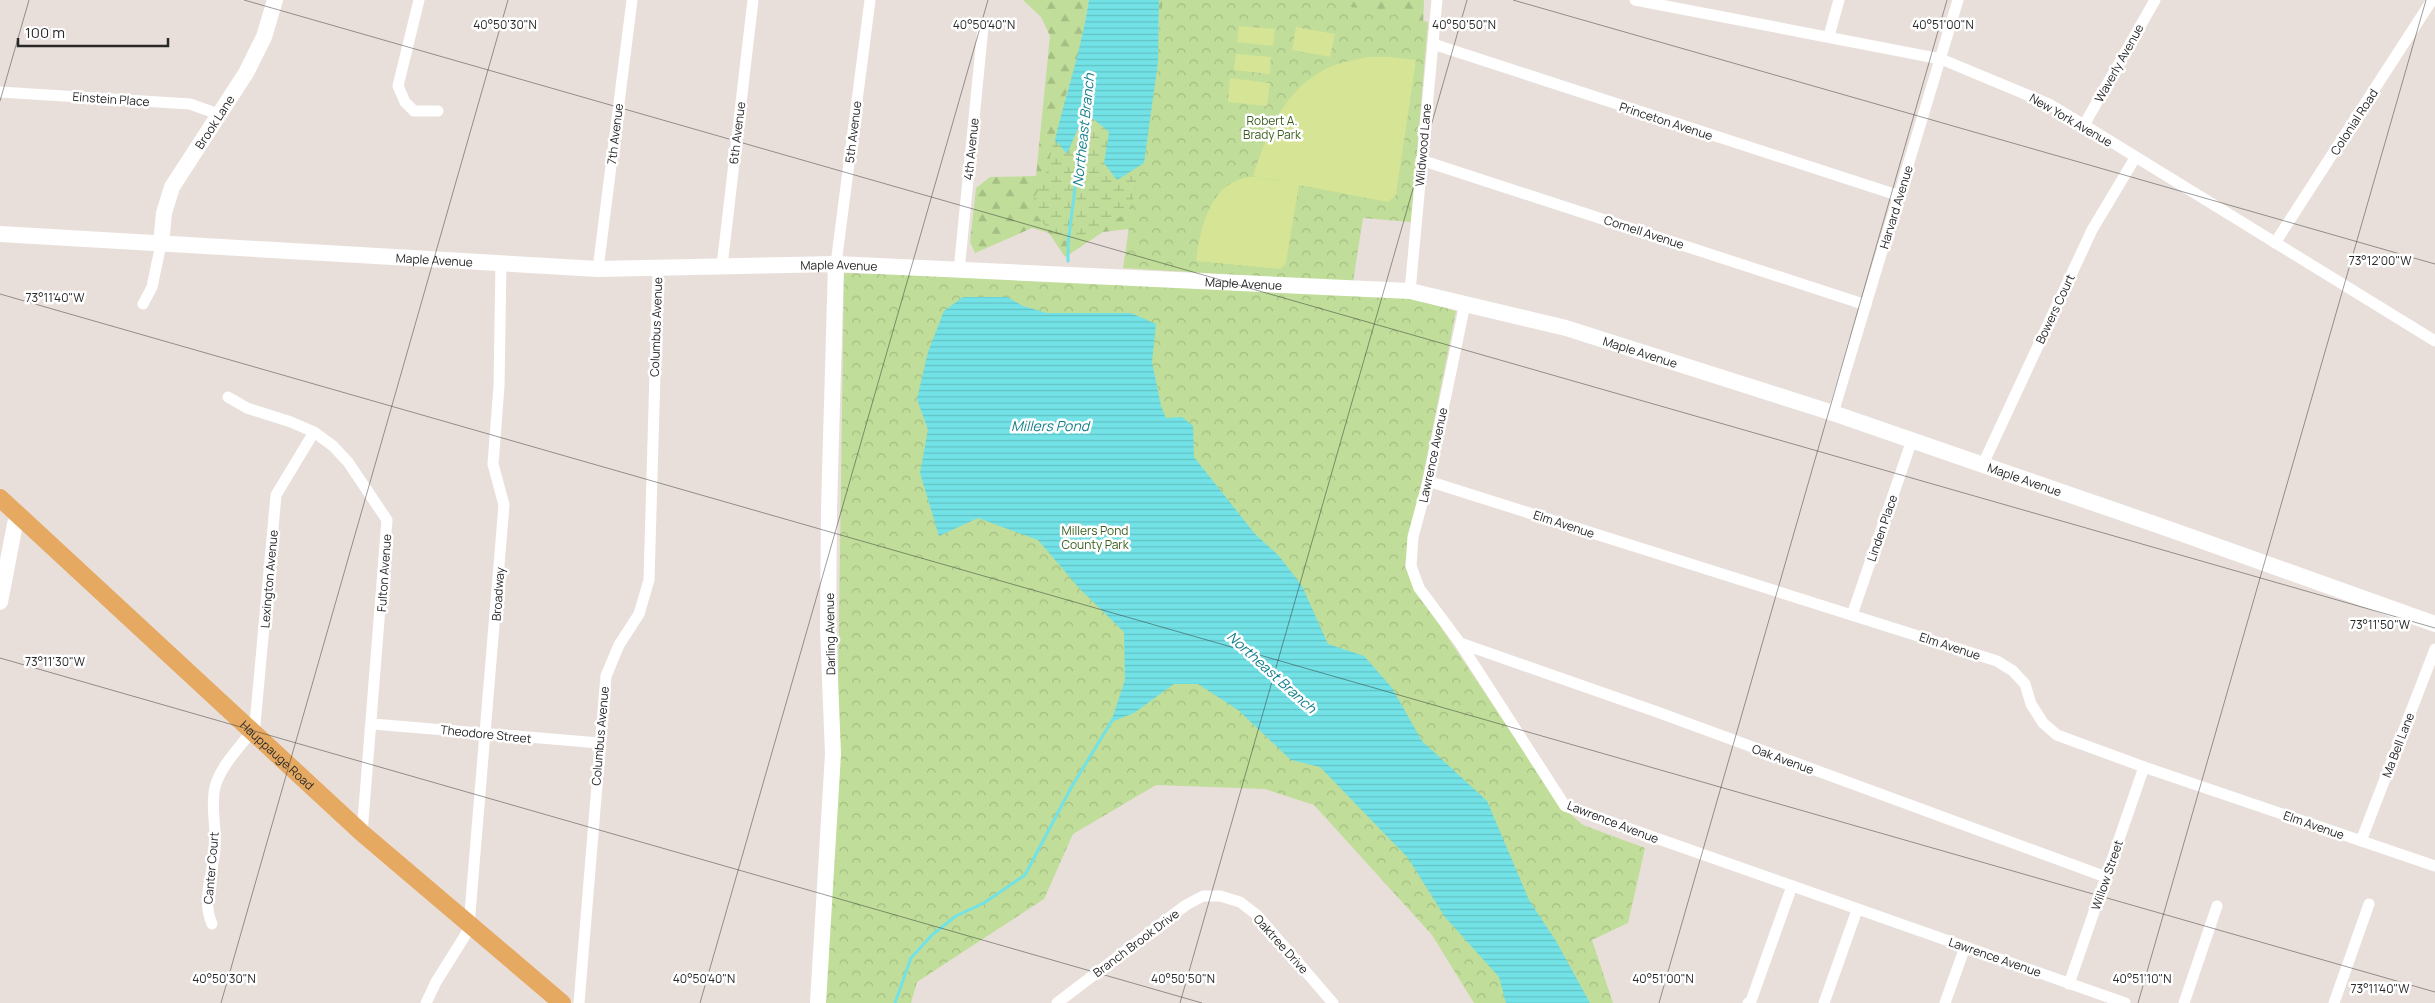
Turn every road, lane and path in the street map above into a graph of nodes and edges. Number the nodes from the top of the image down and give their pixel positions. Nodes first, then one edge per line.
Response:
1 (275, 0) edge
2 (418, 0) edge
3 (632, 0) edge
4 (753, 0) edge
5 (870, 0) edge
6 (1437, 0) edge
7 (1635, 0) edge
8 (1839, 0) edge
9 (1958, 0) edge
10 (2155, 0) edge
11 (2432, 0) edge
12 (1672, 3) edge
13 (983, 27) dead end
14 (1829, 36) junction
15 (1433, 44) junction
16 (1940, 59) junction
17 (0, 92) edge
18 (438, 111) dead end
19 (221, 115) junction
20 (2084, 125) junction
21 (2135, 158) junction
22 (1422, 160) junction
23 (1900, 196) junction
24 (0, 234) edge
25 (2275, 243) junction
26 (161, 244) junction
27 (501, 263) junction
28 (836, 264) junction
29 (722, 266) junction
30 (598, 269) junction
31 (658, 269) junction
32 (959, 271) junction
33 (1410, 290) junction
34 (142, 304) dead end
35 (1464, 304) junction
36 (1866, 305) junction
37 (2435, 341) edge
38 (228, 397) dead end
39 (1833, 414) junction
40 (314, 432) junction
41 (1912, 440) junction
42 (1983, 464) junction
43 (1428, 481) junction
44 (0, 498) edge
45 (20, 517) junction
46 (0, 602) edge
47 (1852, 615) junction
48 (2435, 624) edge
49 (1460, 643) junction
50 (2435, 649) edge
51 (372, 724) junction
52 (486, 733) junction
53 (252, 734) junction
54 (599, 743) junction
55 (2144, 767) junction
56 (362, 833) junction
57 (2361, 841) junction
58 (2435, 866) edge
59 (2106, 877) junction
60 (1792, 886) junction
61 (1220, 896) joint
62 (2369, 904) dead end
63 (2217, 906) dead end
64 (1857, 910) junction
65 (212, 924) dead end
66 (470, 925) junction
67 (1965, 947) junction
68 (2069, 984) junction
69 (426, 1003) edge
70 (562, 1003) edge
71 (579, 1003) edge
72 (818, 1003) edge
73 (1057, 1003) edge
74 (1333, 1003) edge
75 (1748, 1003) edge
76 (1824, 1003) edge
77 (1945, 1003) edge
78 (2126, 1003) edge
79 (2184, 1003) edge
80 (2334, 1003) edge

1 - 19 main road, Brook Lane
2 - 18 street
3 - 30 street, 7th Avenue
4 - 29 street, 6th Avenue
5 - 28 street, 5th Avenue
6 - 15 street, Wildwood Lane
7 - 12 street, New York Avenue
8 - 14 street
9 - 16 street, Harvard Avenue
10 - 20 street, Waverly Avenue
11 - 25 street, Colonial Road
12 - 14 street, New York Avenue
13 - 32 street, 4th Avenue
14 - 16 street, New York Avenue
15 - 22 street, Wildwood Lane
15 - 23 street, Princeton Avenue
16 - 20 street, New York Avenue
16 - 23 street, Harvard Avenue
17 - 19 street, Einstein Place
19 - 26 main road, Brook Lane
20 - 21 street, New York Avenue
21 - 25 street, New York Avenue
21 - 42 street, Bowers Court
22 - 33 street, Wildwood Lane
22 - 36 street, Cornell Avenue
23 - 36 street, Harvard Avenue
24 - 26 main road, Maple Avenue
25 - 37 street, New York Avenue
26 - 27 main road, Maple Avenue
26 - 34 street
27 - 30 main road, Maple Avenue
27 - 52 street, Broadway
28 - 29 main road, Maple Avenue
28 - 32 main road, Maple Avenue
28 - 72 main road, Darling Avenue
29 - 31 main road, Maple Avenue
30 - 31 main road, Maple Avenue
31 - 54 street, Columbus Avenue
32 - 33 main road, Maple Avenue
33 - 35 main road, Maple Avenue
35 - 39 main road, Maple Avenue
35 - 43 street, Lawrence Avenue
36 - 39 street, Harvard Avenue
38 - 40 street, Fulton Avenue
39 - 41 main road, Maple Avenue
40 - 51 street, Fulton Avenue
40 - 53 street, Lexington Avenue
41 - 42 main road, Maple Avenue
41 - 47 street, Linden Place
42 - 48 main road, Maple Avenue
43 - 47 street, Elm Avenue
43 - 49 street, Lawrence Avenue
44 - 45 main road, Hauppauge Road
45 - 46 main road
45 - 53 main road, Hauppauge Road
47 - 55 street, Elm Avenue
49 - 59 street, Oak Avenue
49 - 60 street, Lawrence Avenue
50 - 57 street, Ma Bell Lane
51 - 52 street, Theodore Street
51 - 56 street, Fulton Avenue
52 - 54 street, Theodore Street
52 - 66 street, Broadway
53 - 56 main road, Hauppauge Road
53 - 65 street, Canter Court
54 - 71 street, Columbus Avenue
55 - 57 street, Elm Avenue
55 - 59 street, Willow Street
56 - 66 main road, Hauppauge Road
57 - 58 street, Elm Avenue
59 - 68 street, Willow Street
60 - 64 street, Lawrence Avenue
60 - 75 street
61 - 73 street, Branch Brook Drive
61 - 74 street, Oaktree Drive
62 - 80 street
63 - 79 street
64 - 67 street, Lawrence Avenue
64 - 76 street
66 - 69 street
66 - 70 main road, Hauppauge Road
67 - 68 street, Lawrence Avenue
67 - 77 street
68 - 78 street, Lawrence Avenue

